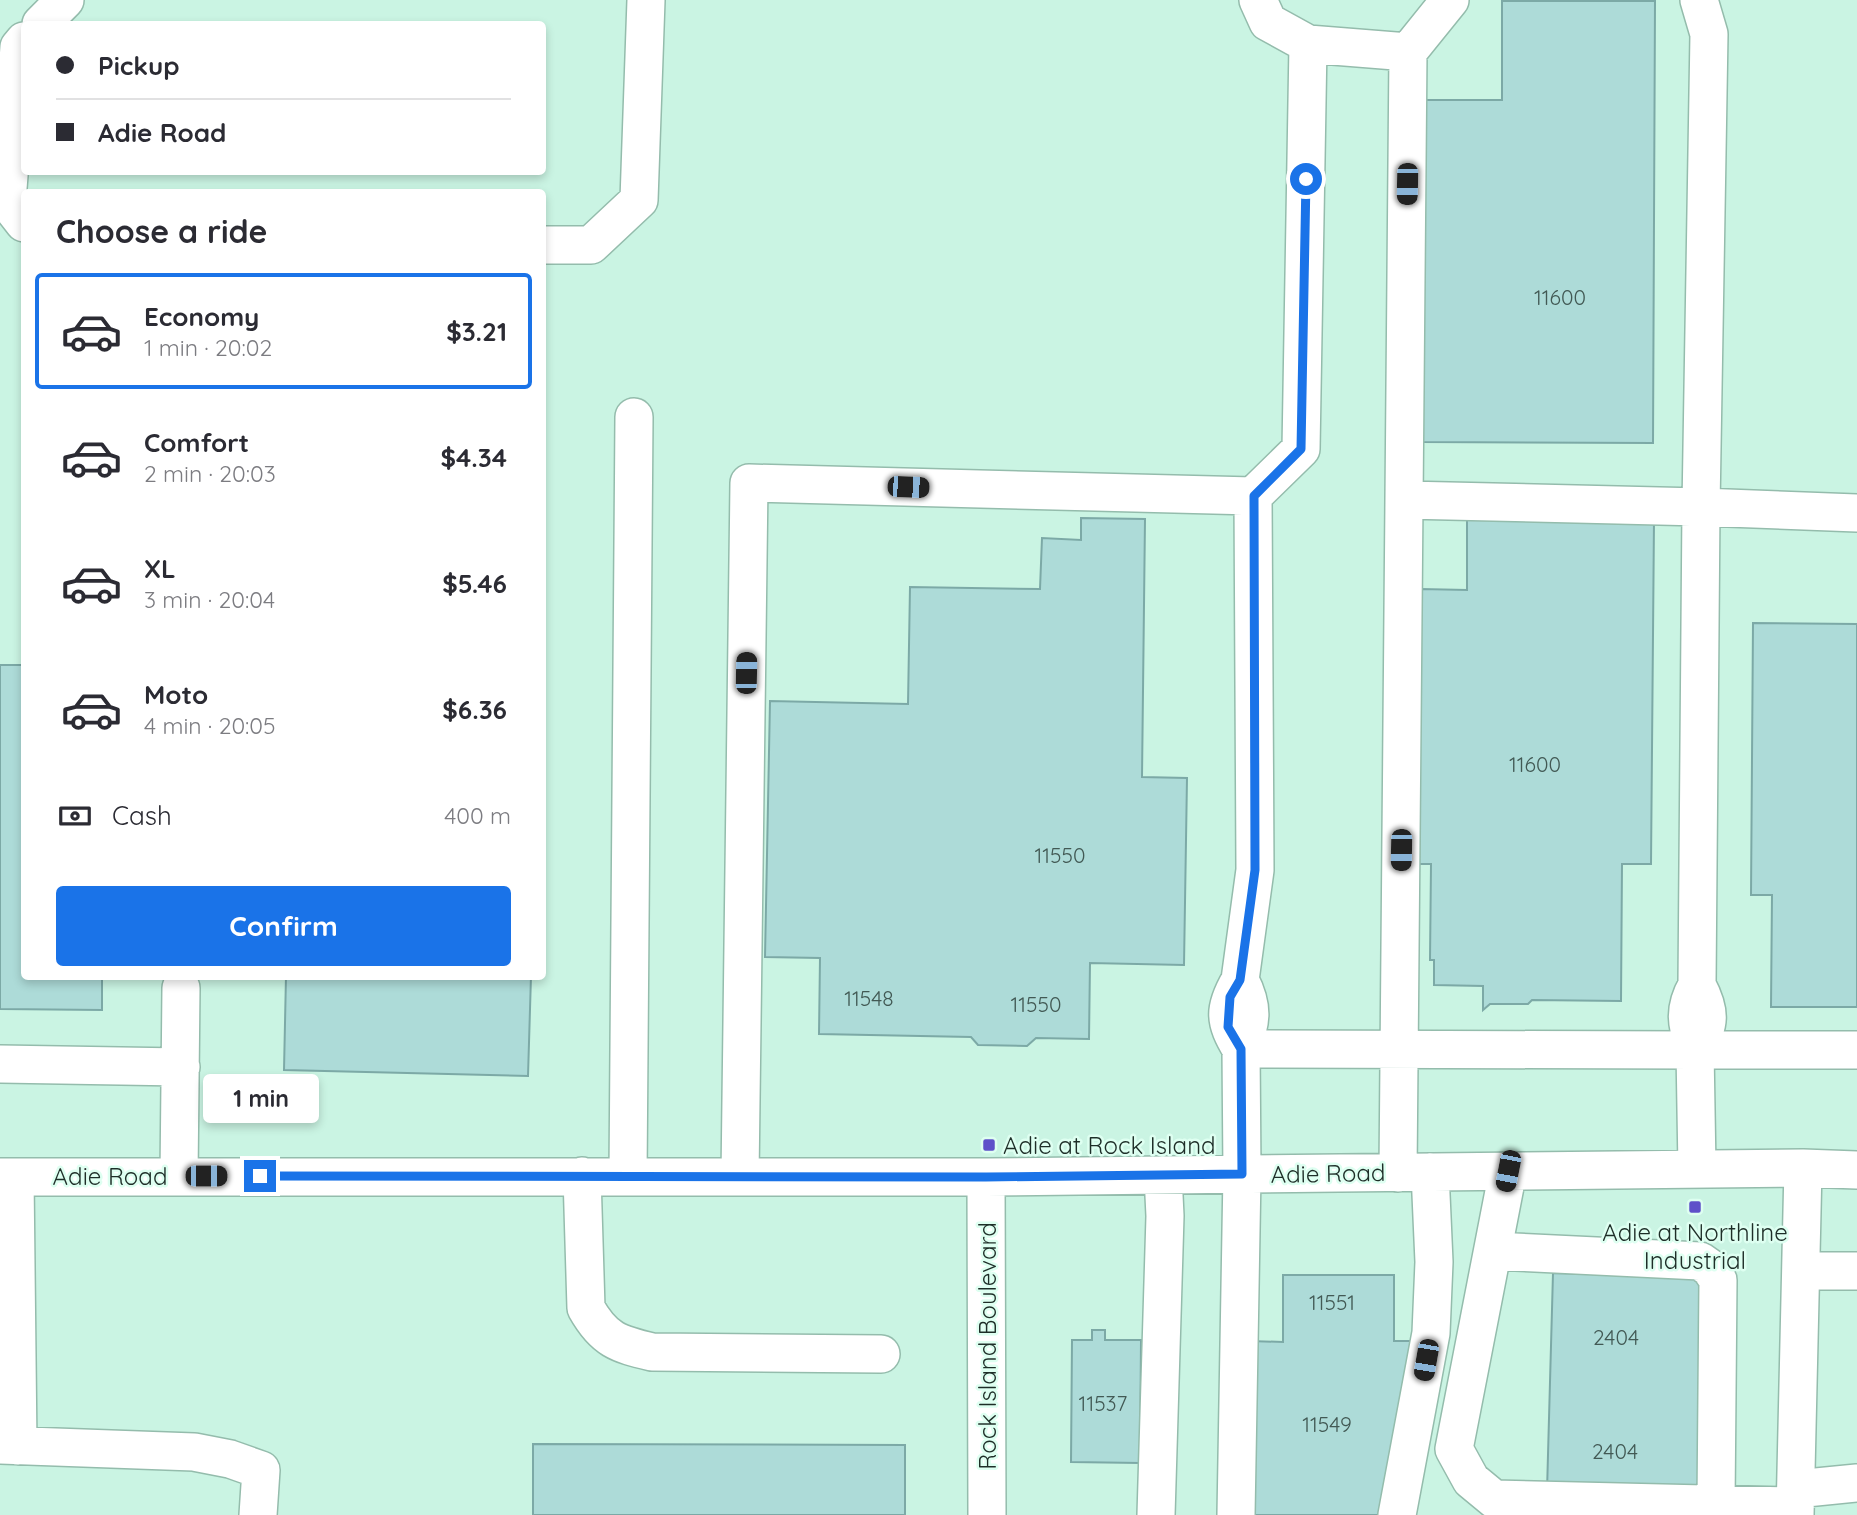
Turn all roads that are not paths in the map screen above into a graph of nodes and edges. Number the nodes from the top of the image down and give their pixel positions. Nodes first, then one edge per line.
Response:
1 (65, 0) edge
2 (646, 0) edge
3 (1258, 0) edge
4 (1450, 0) edge
5 (1699, 0) edge
6 (44, 21) edge
7 (1308, 44) junction
8 (21, 45) edge
9 (1408, 52) junction
10 (21, 219) edge
11 (546, 244) edge
12 (635, 417) dead end
13 (1254, 496) junction
14 (1405, 500) junction
15 (1701, 507) junction
16 (1857, 513) edge
17 (181, 988) dead end
18 (1241, 1049) junction
19 (1857, 1050) edge
20 (1399, 1051) junction
21 (1695, 1051) junction
22 (0, 1064) edge
23 (181, 1067) junction
24 (1803, 1168) junction
25 (1697, 1169) junction
26 (1857, 1170) edge
27 (1508, 1171) junction
28 (1414, 1172) junction
29 (1242, 1174) junction
30 (1163, 1175) junction
31 (179, 1176) junction
32 (582, 1176) junction
33 (628, 1176) junction
34 (8, 1177) edge
35 (740, 1177) junction
36 (986, 1177) junction
37 (1493, 1251) junction
38 (8, 1263) edge
39 (1801, 1271) junction
40 (1857, 1271) edge
41 (881, 1354) dead end
42 (9, 1446) edge
43 (1857, 1483) edge
44 (1796, 1503) edge
45 (1716, 1504) junction
46 (1157, 1513) edge
47 (258, 1515) edge
48 (987, 1515) edge
49 (995, 1515) edge
50 (1236, 1515) edge
51 (1397, 1515) edge

1 - 6 street
2 - 11 street
3 - 7 street
4 - 9 street
5 - 15 street
7 - 9 street
7 - 13 street
8 - 10 street
9 - 14 street
12 - 33 street
13 - 18 street
13 - 35 street
14 - 15 street
14 - 20 street
15 - 16 street
15 - 21 street
17 - 23 street
18 - 20 street
18 - 29 street
19 - 21 street
20 - 21 street
20 - 28 street
21 - 25 street
22 - 23 street
23 - 31 street
24 - 25 street, Adie Road
24 - 26 street, Adie Road
24 - 39 street
25 - 27 street, Adie Road
27 - 28 street, Adie Road
27 - 37 street
28 - 29 street, Adie Road
28 - 51 street
29 - 30 street, Adie Road
29 - 50 street
30 - 36 street, Adie Road
30 - 46 street
31 - 32 street, Adie Road
31 - 34 street, Adie Road
32 - 33 street, Adie Road
32 - 41 street
33 - 35 street, Adie Road
34 - 38 street
35 - 36 street, Adie Road
36 - 48 street, Rock Island Boulevard
37 - 45 street
37 - 45 street
38 - 42 street
39 - 40 street
39 - 44 street
42 - 47 street
43 - 44 street
44 - 45 street
48 - 49 street

